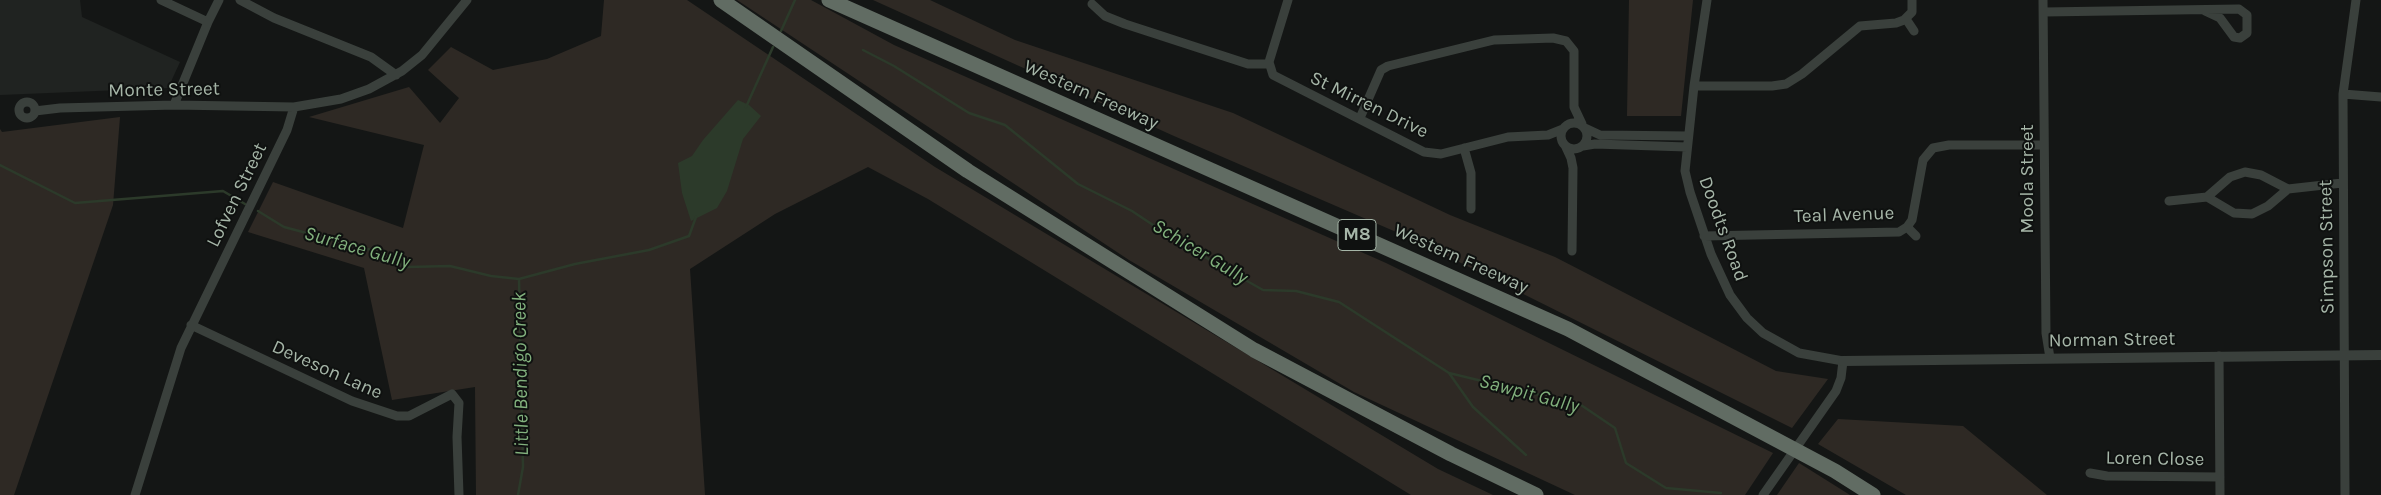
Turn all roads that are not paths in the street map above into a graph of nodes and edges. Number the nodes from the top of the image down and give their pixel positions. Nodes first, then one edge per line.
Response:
1 (161, 0) edge
2 (219, 0) edge
3 (240, 0) edge
4 (467, 0) edge
5 (721, 0) edge
6 (829, 0) edge
7 (1288, 0) edge
8 (1707, 0) edge
9 (1912, 0) edge
10 (2044, 0) edge
11 (2356, 0) edge
12 (1092, 4) dead end
13 (2205, 11) junction
14 (2044, 12) junction
15 (1906, 19) junction
16 (208, 22) junction
17 (1914, 31) dead end
18 (1268, 64) junction
19 (396, 75) junction
20 (1694, 86) junction
21 (2343, 94) junction
22 (2381, 97) edge
23 (1574, 99) junction
24 (174, 105) junction
25 (294, 106) junction
26 (35, 111) dead end
27 (1360, 118) junction
28 (1583, 126) junction
29 (1564, 128) junction
30 (1532, 136) junction
31 (1688, 136) junction
32 (1564, 144) junction
33 (2044, 145) junction
34 (1582, 147) junction
35 (1687, 147) junction
36 (1464, 148) junction
37 (1573, 168) junction
38 (2342, 184) junction
39 (2288, 189) junction
40 (2207, 197) junction
41 (2169, 201) dead end
42 (1471, 208) dead end
43 (1908, 227) junction
44 (1704, 236) junction
45 (1916, 236) dead end
46 (1572, 251) dead end
47 (190, 325) junction
48 (2344, 355) junction
49 (2381, 355) edge
50 (2219, 356) junction
51 (2050, 358) junction
52 (1844, 360) junction
53 (2090, 473) dead end
54 (2220, 477) junction
55 (134, 495) edge
56 (459, 495) edge
57 (1536, 495) edge
58 (1763, 495) edge
59 (1873, 495) edge
60 (2220, 495) edge
61 (2345, 495) edge

1 - 16 street
2 - 16 street
3 - 19 street
4 - 19 street
5 - 57 highway
6 - 59 highway, Western Freeway / M8
7 - 18 street
8 - 20 street, Doodts Road
9 - 15 street
10 - 14 street, Moola Street
11 - 21 street, Simpson Street
12 - 18 street
13 - 13 street
13 - 14 street
14 - 33 street, Moola Street
15 - 17 street
15 - 20 street
16 - 24 street
18 - 27 street, St Mirren Drive
19 - 25 street
20 - 31 street, Doodts Road
21 - 22 street
21 - 38 street, Simpson Street
23 - 27 street
23 - 28 street
23 - 29 street
24 - 25 street, Monte Street
24 - 26 street, Monte Street
25 - 47 street, Lofven Street
27 - 36 street, St Mirren Drive
28 - 29 street
28 - 31 street
28 - 34 street
29 - 30 street, St Mirren Drive
29 - 32 street
30 - 32 street, St Mirren Drive
30 - 36 street, St Mirren Drive
31 - 35 street, Doodts Road
32 - 34 street
32 - 37 street
33 - 43 street, Teal Avenue
33 - 51 street, Moola Street
34 - 35 street
34 - 37 street
35 - 44 street, Doodts Road
36 - 42 street
37 - 46 street
38 - 39 street
38 - 48 street, Simpson Street
39 - 40 street
39 - 40 street
40 - 41 street
43 - 44 street, Teal Avenue
43 - 45 street
44 - 52 street, Doodts Road
47 - 55 street, Lofven Street
47 - 56 street, Deveson Lane
48 - 49 street, Norman Street
48 - 50 street, Norman Street
48 - 61 street, Simpson Street
50 - 51 street, Norman Street
50 - 54 street
51 - 52 street, Norman Street
52 - 58 street
53 - 54 street, Loren Close
54 - 60 street

